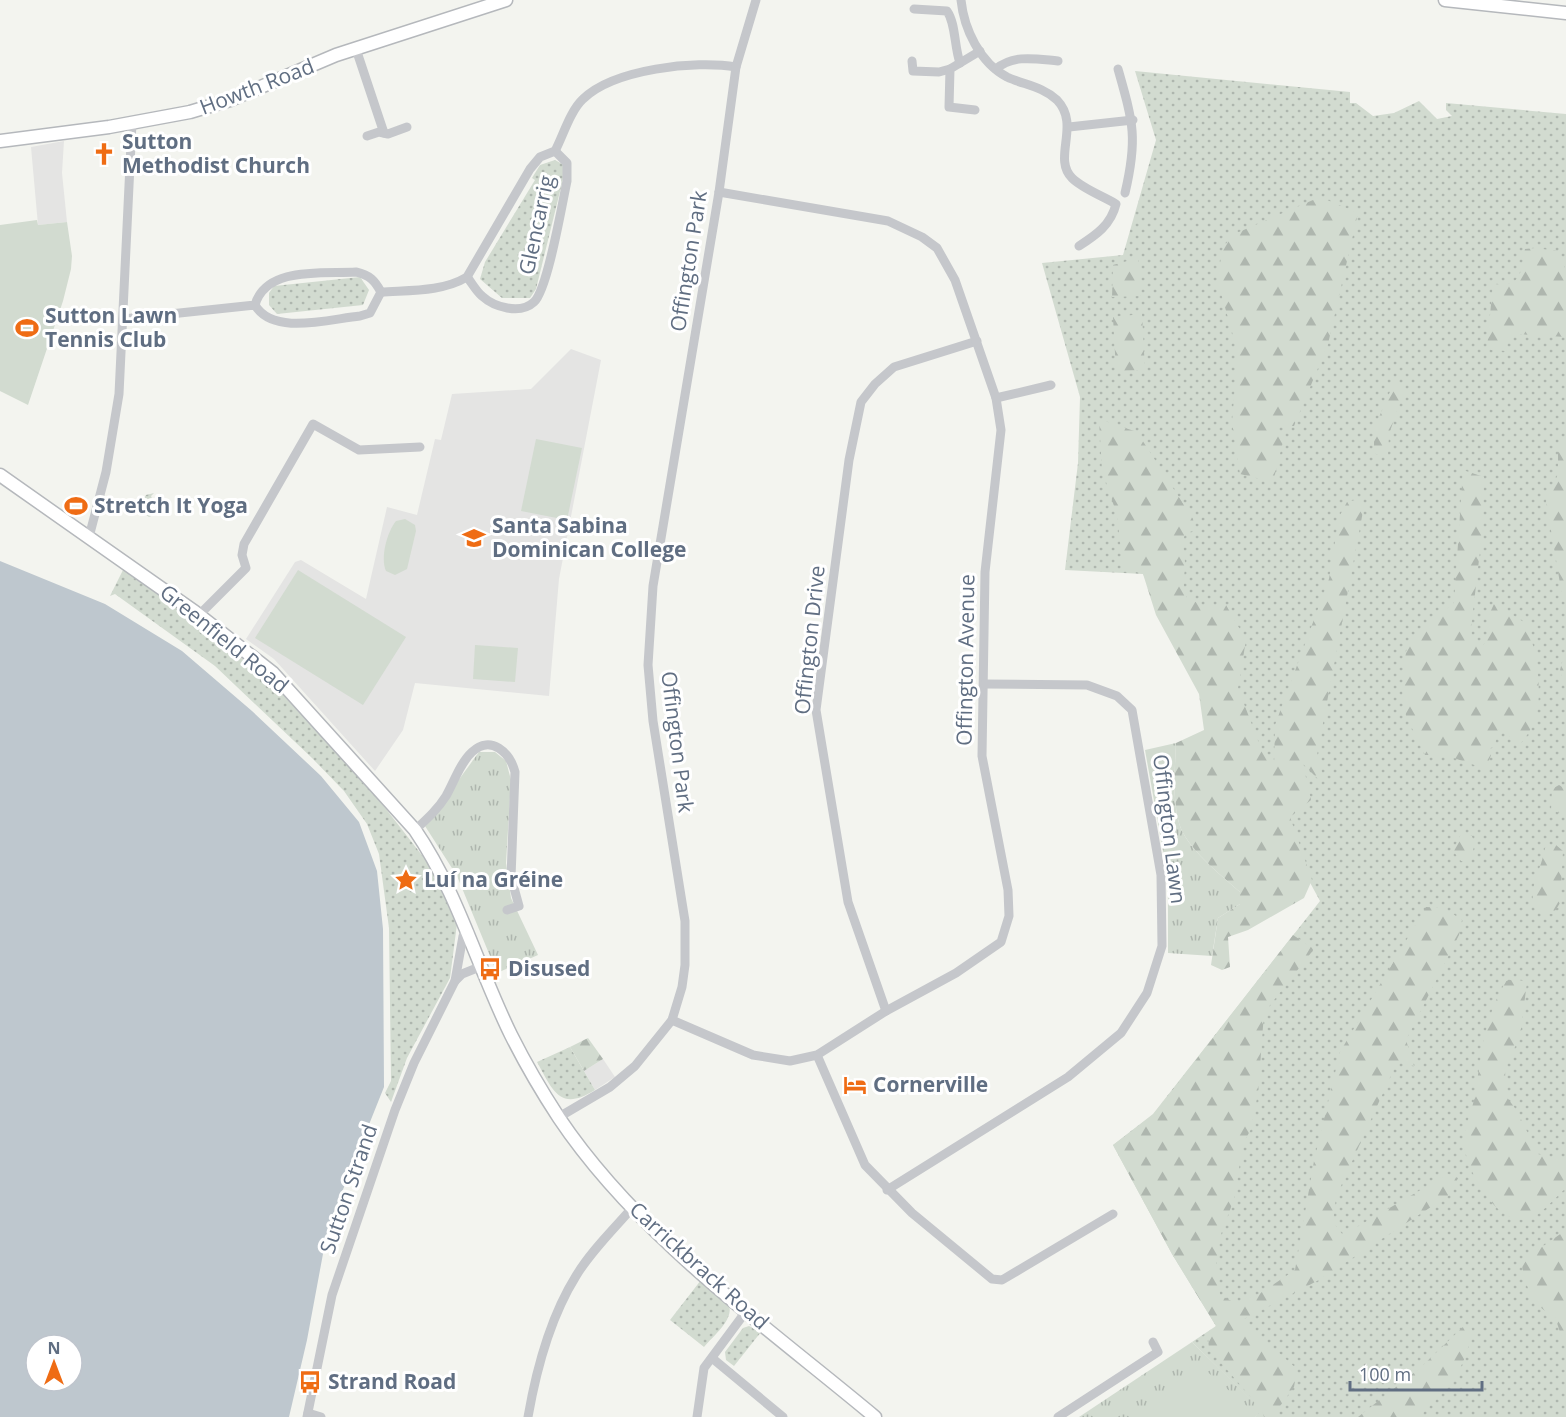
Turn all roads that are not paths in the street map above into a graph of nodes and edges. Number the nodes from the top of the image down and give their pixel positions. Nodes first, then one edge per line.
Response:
1 (506, 0) edge
2 (756, 0) edge
3 (961, 0) edge
4 (1445, 0) edge
5 (914, 9) dead end
6 (1566, 13) edge
7 (356, 49) junction
8 (980, 51) junction
9 (912, 61) dead end
10 (1058, 61) dead end
11 (960, 63) junction
12 (736, 68) junction
13 (950, 69) junction
14 (996, 69) junction
15 (1118, 69) dead end
16 (975, 110) dead end
17 (1133, 120) junction
18 (132, 123) junction
19 (407, 127) dead end
20 (1069, 127) junction
21 (384, 133) junction
22 (366, 136) dead end
23 (0, 141) edge
24 (555, 152) junction
25 (718, 192) junction
26 (1125, 193) dead end
27 (1079, 246) dead end
28 (467, 277) junction
29 (381, 292) junction
30 (255, 305) junction
31 (123, 319) junction
32 (977, 341) junction
33 (1051, 385) dead end
34 (996, 398) junction
35 (420, 447) dead end
36 (0, 475) edge
37 (88, 537) junction
38 (199, 615) junction
39 (985, 684) junction
40 (415, 830) junction
41 (507, 910) dead end
42 (469, 932) junction
43 (482, 966) junction
44 (455, 981) junction
45 (886, 1011) junction
46 (672, 1020) junction
47 (817, 1055) junction
48 (558, 1117) junction
49 (887, 1190) junction
50 (632, 1208) junction
51 (1113, 1214) dead end
52 (747, 1310) junction
53 (1153, 1342) dead end
54 (712, 1358) junction
55 (308, 1415) edge
56 (321, 1417) edge
57 (528, 1417) edge
58 (698, 1417) edge
59 (783, 1417) edge
60 (875, 1417) edge
61 (1058, 1417) edge

1 - 7 main road, Howth Road
2 - 12 street, Offington Park
3 - 8 street
4 - 6 main road
5 - 11 street
7 - 18 main road, Howth Road
7 - 21 street
8 - 11 street
8 - 14 street
9 - 13 street
10 - 14 street
11 - 13 street
12 - 24 street, Glencarrig
12 - 25 street, Offington Park
13 - 16 street
14 - 20 street
15 - 17 street
17 - 20 street
17 - 26 street
18 - 23 main road, Howth Road
18 - 31 street
19 - 21 street
20 - 27 street
21 - 22 street
24 - 28 street, Glencarrig
24 - 28 street, Glencarrig
25 - 32 street, Offington Avenue
25 - 46 street, Offington Park
28 - 29 street
29 - 30 street
29 - 30 street
30 - 31 street
31 - 37 street
32 - 34 street, Offington Avenue
32 - 45 street, Offington Drive
33 - 34 street
34 - 39 street, Offington Avenue
35 - 38 street
36 - 37 main road, Greenfield Road
37 - 38 main road, Greenfield Road
38 - 40 main road, Greenfield Road
39 - 45 street, Offington Avenue
39 - 49 street, Offington Lawn
40 - 41 street
40 - 42 main road, Greenfield Road
42 - 43 main road, Carrickbrack Road
42 - 44 street, Sutton Strand
43 - 44 street
43 - 48 main road, Carrickbrack Road
44 - 55 street, Sutton Strand
45 - 47 street, Offington Avenue
46 - 47 street, Offington Avenue
46 - 48 street, Offington Park
47 - 49 street
48 - 50 main road, Carrickbrack Road
49 - 51 street
50 - 52 main road, Carrickbrack Road
50 - 57 street
52 - 54 street
52 - 60 main road, Carrickbrack Road
53 - 61 street
54 - 58 street
54 - 59 street
55 - 56 street

